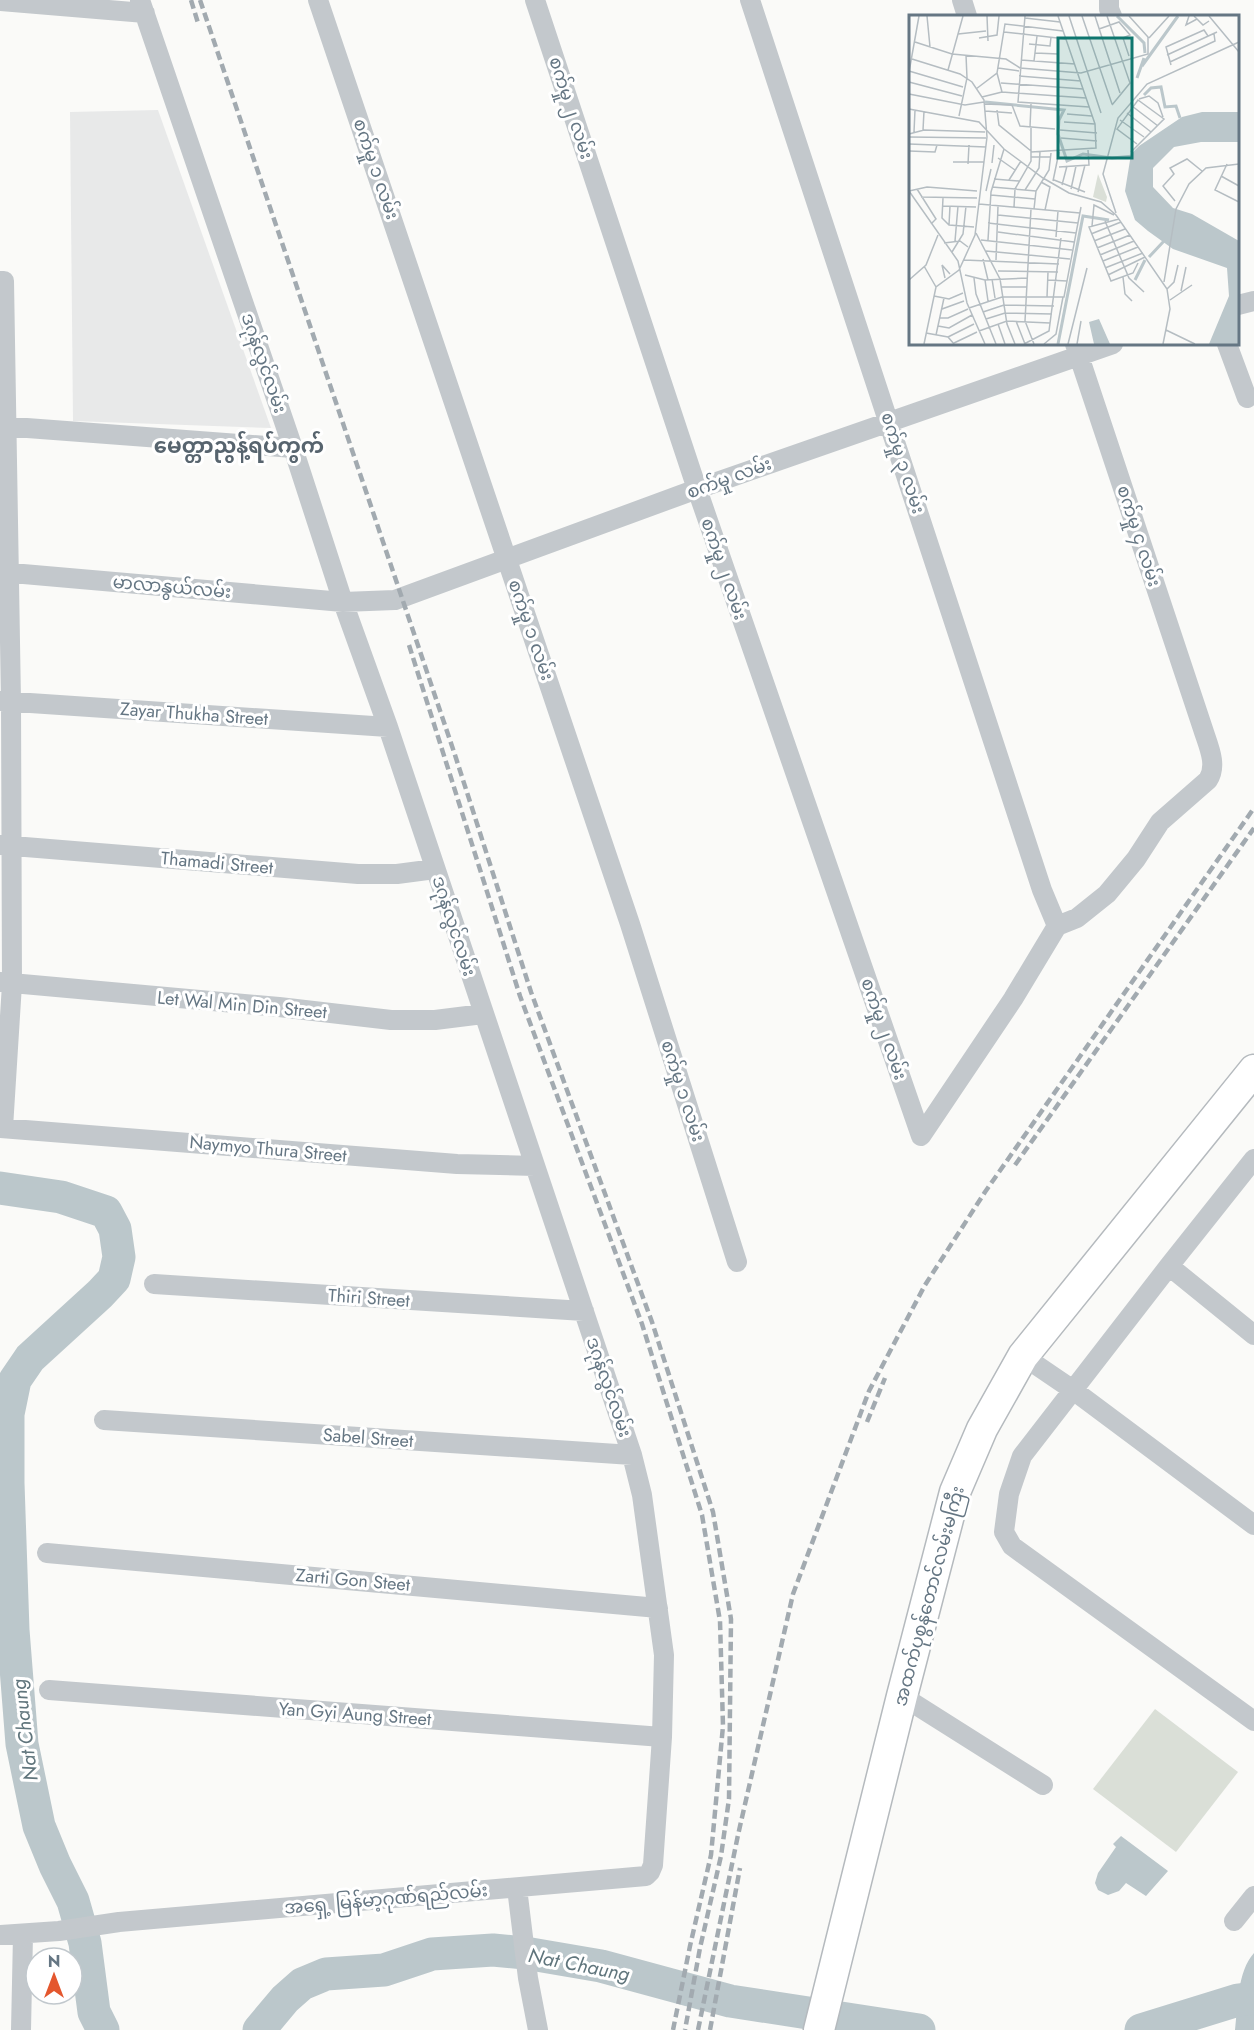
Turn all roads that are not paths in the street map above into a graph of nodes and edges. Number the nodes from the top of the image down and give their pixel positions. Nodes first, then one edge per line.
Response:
1 (318, 0) edge
2 (535, 0) edge
3 (750, 0) edge
4 (962, 0) edge
5 (1109, 0) edge
6 (0, 1) edge
7 (143, 7) edge
8 (967, 15) edge
9 (1112, 15) edge
10 (2, 281) edge
11 (1254, 301) edge
12 (1239, 305) edge
13 (1106, 345) edge
14 (1227, 345) edge
15 (1077, 349) edge
16 (1247, 398) dead end
17 (890, 422) junction
18 (3, 427) edge
19 (293, 448) junction
20 (697, 489) junction
21 (507, 558) junction
22 (4, 572) edge
23 (343, 602) junction
24 (5, 701) edge
25 (388, 727) junction
26 (6, 845) edge
27 (435, 868) junction
28 (1058, 926) junction
29 (6, 983) edge
30 (483, 1014) junction
31 (1254, 1070) edge
32 (1, 1128) edge
33 (1254, 1159) edge
34 (535, 1166) junction
35 (737, 1262) dead end
36 (1168, 1266) junction
37 (154, 1284) dead end
38 (584, 1311) junction
39 (1254, 1335) edge
40 (1023, 1356) junction
41 (1073, 1390) junction
42 (104, 1420) dead end
43 (632, 1455) junction
44 (1254, 1525) edge
45 (47, 1553) dead end
46 (658, 1608) junction
47 (49, 1690) dead end
48 (902, 1696) junction
49 (1254, 1721) edge
50 (662, 1737) junction
51 (1043, 1785) dead end
52 (650, 1872) joint
53 (517, 1888) junction
54 (1254, 1896) edge
55 (1234, 1921) dead end
56 (0, 1935) edge
57 (23, 1935) junction
58 (21, 2030) edge
59 (537, 2030) edge
60 (819, 2030) edge

1 - 21 street, စက်မှု ၁ လမ်း
2 - 20 street, စက်မှု ၂ လမ်း
3 - 17 street, စက်မှု ၃ လမ်း
4 - 8 street
5 - 9 street
6 - 7 street
7 - 19 street, ဒဂုန်လွင်လမ်း
10 - 18 street
11 - 12 street
13 - 15 street, စက်မှု လမ်း
14 - 16 street
15 - 17 street, စက်မှု လမ်း
15 - 28 street, စက်မှု ၄ လမ်း
17 - 20 street, စက်မှု လမ်း
17 - 28 street, စက်မှု ၃ လမ်း
18 - 19 street
18 - 22 street
19 - 23 street, ဒဂုန်လွင်လမ်း
20 - 21 street, စက်မှု လမ်း
20 - 28 street, စက်မှု ၂ လမ်း
21 - 23 street, စက်မှု လမ်း
21 - 35 street, စက်မှု ၁ လမ်း
22 - 23 street, မာလာနွယ်လမ်း
22 - 24 street
23 - 25 street, ဒဂုန်လွင်လမ်း
24 - 25 street, Zayar Thukha Street
24 - 26 street
25 - 27 street, ဒဂုန်လွင်လမ်း
26 - 27 street, Thamadi Street
26 - 29 street
27 - 30 street, ဒဂုန်လွင်လမ်း
29 - 30 street, Let Wal Min Din Street
29 - 32 street
30 - 34 street, ဒဂုန်လွင်လမ်း
31 - 40 main road, အထက်ပုစွန်တောင်လမ်းမကြီး
32 - 34 street, Naymyo Thura Street
33 - 36 street
34 - 38 street, ဒဂုန်လွင်လမ်း
36 - 39 street
36 - 41 street
37 - 38 street, Thiri Street
38 - 43 street, ဒဂုန်လွင်လမ်း
40 - 41 street
40 - 48 main road, အထက်ပုစွန်တောင်လမ်းမကြီး
41 - 44 street
41 - 49 street
42 - 43 street, Sabel Street
43 - 46 street, ဒဂုန်လွင်လမ်း
45 - 46 street, Zarti Gon Steet
46 - 50 street, ဒဂုန်လွင်လမ်း
47 - 50 street, Yan Gyi Aung Street
48 - 51 street
48 - 60 main road, အထက်ပုစွန်တောင်လမ်းမကြီး
50 - 52 street, ဒဂုန်လွင်လမ်း
52 - 53 street, အရှေ့ မြန်မာ့ဂုဏ်ရည်လမ်း
53 - 57 street, အရှေ့ မြန်မာ့ဂုဏ်ရည်လမ်း
53 - 59 street
54 - 55 street
56 - 57 street, အရှေ့ မြန်မာ့ဂုဏ်ရည်လမ်း
57 - 58 street

